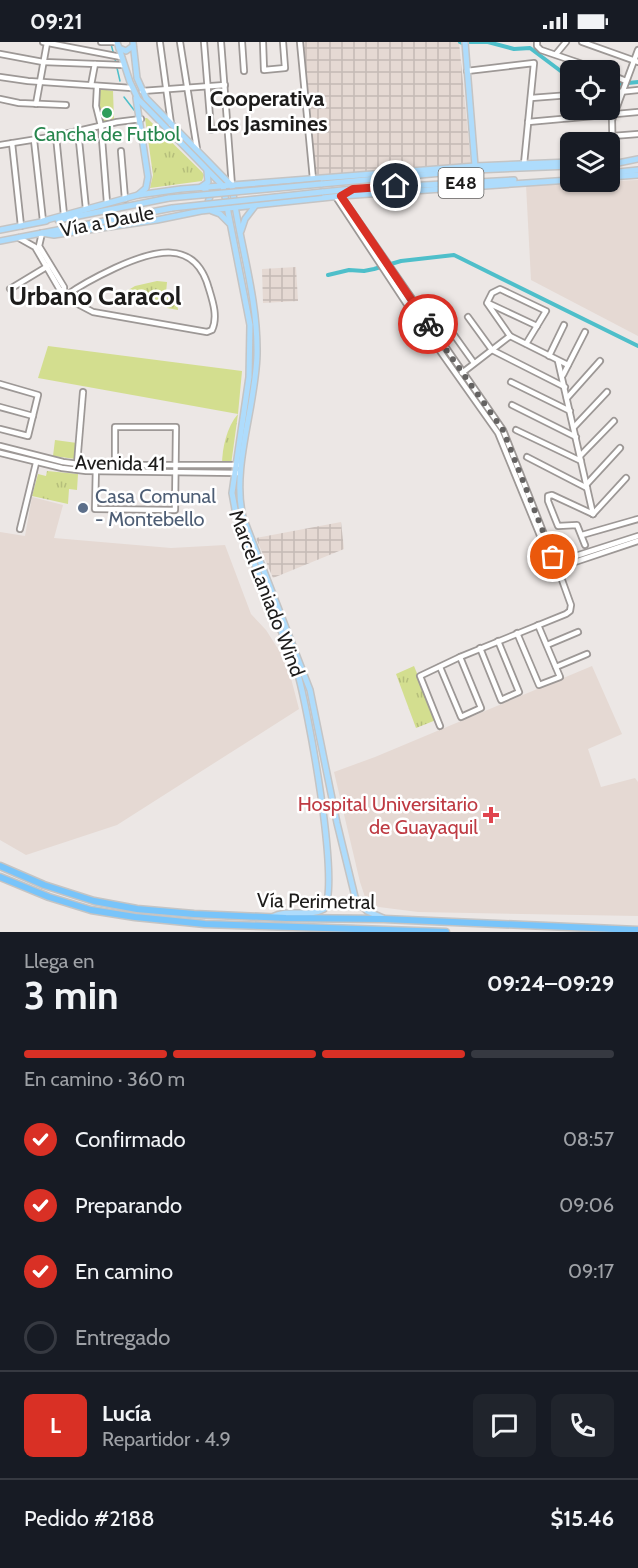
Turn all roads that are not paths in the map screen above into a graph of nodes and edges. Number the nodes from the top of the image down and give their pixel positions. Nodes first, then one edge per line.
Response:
1 (45, 42) edge
2 (82, 42) edge
3 (101, 42) edge
4 (180, 42) edge
5 (204, 42) edge
6 (221, 42) edge
7 (242, 42) edge
8 (263, 42) edge
9 (284, 42) edge
10 (300, 42) edge
11 (465, 42) edge
12 (537, 42) edge
13 (565, 42) edge
14 (582, 42) edge
15 (160, 43) edge
16 (117, 44) edge
17 (133, 44) edge
18 (84, 50) junction
19 (638, 50) edge
20 (0, 54) edge
21 (556, 54) junction
22 (121, 57) junction
23 (572, 60) edge
24 (636, 61) edge
25 (43, 62) junction
26 (95, 64) junction
27 (123, 65) junction
28 (244, 71) dead end
29 (467, 71) junction
30 (0, 77) edge
31 (620, 79) edge
32 (626, 81) junction
33 (40, 82) junction
34 (94, 85) junction
35 (225, 85) junction
36 (207, 86) junction
37 (186, 87) junction
38 (165, 88) junction
39 (638, 90) edge
40 (134, 91) junction
41 (142, 91) junction
42 (622, 92) junction
43 (560, 96) edge
44 (620, 97) edge
45 (531, 98) junction
46 (0, 99) edge
47 (36, 104) junction
48 (66, 105) dead end
49 (638, 112) edge
50 (620, 113) edge
51 (141, 119) junction
52 (560, 119) edge
53 (528, 122) junction
54 (171, 124) junction
55 (101, 126) junction
56 (211, 130) dead end
57 (78, 131) junction
58 (638, 134) edge
59 (620, 135) edge
60 (56, 136) junction
61 (34, 140) junction
62 (12, 143) junction
63 (0, 145) edge
64 (197, 149) junction
65 (121, 151) dead end
66 (638, 160) edge
67 (620, 161) edge
68 (524, 164) junction
69 (560, 164) edge
70 (620, 164) edge
71 (560, 165) edge
72 (475, 168) junction
73 (518, 168) junction
74 (532, 168) junction
75 (207, 169) junction
76 (620, 172) edge
77 (637, 173) edge
78 (620, 174) edge
79 (348, 176) junction
80 (313, 179) junction
81 (560, 179) edge
82 (560, 179) edge
83 (362, 180) junction
84 (340, 182) junction
85 (223, 186) junction
86 (232, 186) junction
87 (201, 187) junction
88 (353, 189) junction
89 (322, 192) junction
90 (138, 195) junction
91 (338, 196) junction
92 (124, 199) junction
93 (107, 203) junction
94 (256, 205) junction
95 (235, 207) junction
96 (226, 208) junction
97 (86, 209) junction
98 (204, 210) junction
99 (64, 215) junction
100 (43, 222) junction
101 (229, 223) junction
102 (21, 226) junction
103 (0, 230) edge
104 (42, 233) junction
105 (240, 236) junction
106 (19, 238) junction
107 (0, 241) edge
108 (48, 266) junction
109 (10, 289) dead end
110 (65, 293) junction
111 (487, 303) junction
112 (468, 317) dead end
113 (564, 325) dead end
114 (537, 327) junction
115 (450, 328) dead end
116 (585, 332) dead end
117 (510, 336) junction
118 (526, 344) junction
119 (492, 350) junction
120 (549, 356) junction
121 (558, 361) junction
122 (600, 361) dead end
123 (474, 363) junction
124 (568, 365) junction
125 (463, 372) junction
126 (458, 376) junction
127 (562, 376) junction
128 (511, 382) dead end
129 (0, 384) edge
130 (565, 387) junction
131 (83, 392) dead end
132 (607, 392) dead end
133 (567, 398) junction
134 (512, 405) dead end
135 (0, 407) edge
136 (570, 411) junction
137 (33, 416) junction
138 (614, 421) dead end
139 (574, 427) junction
140 (0, 429) edge
141 (516, 430) dead end
142 (576, 437) junction
143 (0, 446) edge
144 (620, 448) dead end
145 (0, 453) edge
146 (527, 457) dead end
147 (581, 458) junction
148 (36, 462) junction
149 (77, 464) junction
150 (96, 465) junction
151 (115, 465) junction
152 (176, 465) junction
153 (239, 465) junction
154 (96, 471) junction
155 (176, 471) junction
156 (237, 473) junction
157 (626, 478) dead end
158 (587, 486) junction
159 (528, 500) junction
160 (593, 514) junction
161 (638, 519) edge
162 (20, 530) dead end
163 (582, 536) junction
164 (638, 536) edge
165 (638, 541) edge
166 (620, 544) junction
167 (585, 545) dead end
168 (557, 566) junction
169 (538, 625) junction
170 (578, 632) dead end
171 (517, 633) junction
172 (498, 641) junction
173 (547, 645) junction
174 (480, 648) junction
175 (586, 654) dead end
176 (460, 657) junction
177 (440, 667) junction
178 (556, 667) junction
179 (440, 726) dead end
180 (0, 866) edge
181 (0, 877) edge
182 (270, 918) junction
183 (384, 919) junction
184 (638, 930) edge
185 (375, 931) edge
186 (446, 932) edge

1 - 18 street
1 - 25 street
2 - 18 street
3 - 16 street
4 - 37 street
5 - 36 street
6 - 35 street
7 - 28 street
8 - 9 street
10 - 80 street
11 - 29 main road
12 - 21 street
13 - 21 street
14 - 24 street
15 - 38 street
16 - 17 main road
16 - 22 main road
17 - 41 main road
18 - 22 street
19 - 24 street
20 - 25 street
21 - 23 street
22 - 27 main road
24 - 32 street
25 - 26 street
25 - 33 street
26 - 27 street
26 - 34 street
27 - 40 main road
29 - 45 street
29 - 72 main road
30 - 33 street
31 - 32 street
32 - 42 street
33 - 34 street
33 - 47 street
34 - 40 street
34 - 55 street
35 - 36 street
35 - 86 street
36 - 37 street
36 - 56 street
37 - 38 street
37 - 64 street
38 - 41 street
38 - 54 street
39 - 42 street
40 - 51 main road
40 - 75 main road
41 - 54 main road
42 - 44 street
43 - 45 street
45 - 53 street
46 - 47 street
47 - 48 street
49 - 50 street
51 - 55 street
51 - 90 main road
52 - 53 street
53 - 68 street
54 - 64 main road
55 - 57 street
55 - 93 street
57 - 60 street
57 - 97 street
58 - 59 street
60 - 61 street
60 - 99 street
61 - 62 street
61 - 100 street
62 - 63 street
62 - 102 street
64 - 86 main road
65 - 92 street
66 - 67 main road
66 - 70 main road
68 - 69 main road, E48
68 - 72 main road, E48
68 - 73 main road
68 - 74 main road
71 - 74 main road, E48
72 - 73 main road, E48
72 - 79 main road, E48
72 - 83 main road, E48
73 - 74 main road, E48
75 - 85 main road
75 - 87 main road
76 - 77 main road
77 - 78 main road
79 - 80 main road, E48
79 - 83 main road
79 - 84 main road
80 - 86 main road, E48
81 - 88 main road, E48
82 - 91 main road, E48
83 - 84 main road, E48
84 - 100 main road, Vía a Daule / E48, bridge
85 - 86 main road, E48
85 - 87 main road, E48
85 - 96 main road, Marcel Laniado Wind
86 - 95 main road, Marcel Laniado Wind
87 - 90 main road, E48
87 - 98 main road
88 - 89 main road, E48
88 - 91 main road
89 - 91 main road
89 - 104 main road, Vía a Daule / E48, bridge
90 - 92 main road, Vía a Daule / E48
91 - 94 main road, E48
91 - 125 street
91 - 126 street
92 - 93 main road, Vía a Daule / E48
93 - 97 main road, Vía a Daule / E48
94 - 95 main road, E48
94 - 105 main road
95 - 96 main road, E48
95 - 105 main road, Marcel Laniado Wind
96 - 98 main road, E48
96 - 101 main road, Marcel Laniado Wind
97 - 99 main road, Vía a Daule / E48
98 - 101 main road
98 - 104 main road, Vía a Daule / E48
99 - 100 main road, Vía a Daule / E48
100 - 102 main road, Vía a Daule / E48
101 - 153 main road, Marcel Laniado Wind
102 - 103 main road, Vía a Daule / E48
104 - 106 main road, Vía a Daule / E48
104 - 108 street
105 - 153 main road, Marcel Laniado Wind
106 - 107 main road, Vía a Daule / E48
106 - 108 street
108 - 109 street
108 - 110 street
110 - 110 street
111 - 114 street
111 - 114 street
111 - 117 street
112 - 119 street
113 - 120 street
114 - 118 street
115 - 123 street
116 - 124 street
117 - 118 street
117 - 119 street
118 - 120 street
119 - 123 street
119 - 130 street
120 - 121 street
121 - 124 street
121 - 127 street
122 - 133 street
123 - 125 street
124 - 127 street
125 - 126 street
125 - 159 street
126 - 159 street
127 - 130 street
128 - 136 street
129 - 137 street
130 - 133 street
131 - 149 street
132 - 139 street
133 - 136 street
134 - 142 street
135 - 137 street
136 - 139 street
137 - 140 street
138 - 147 street
139 - 142 street
141 - 147 street
142 - 147 street
143 - 149 street, Avenida 41
144 - 158 street
145 - 148 street, Avenida 41
146 - 158 street
147 - 158 street
148 - 154 street, Avenida 41
148 - 162 street
149 - 150 street, Avenida 41
150 - 151 street, Avenida 41
150 - 154 street
151 - 152 street, Avenida 41
151 - 152 street
152 - 153 street, Avenida 41
152 - 155 street
153 - 156 main road, Marcel Laniado Wind
154 - 155 street, Avenida 41
154 - 155 street
155 - 156 street, Avenida 41
156 - 182 main road, Marcel Laniado Wind
156 - 183 main road, Marcel Laniado Wind
157 - 160 street
158 - 160 street
159 - 166 street
159 - 168 street
160 - 163 street
161 - 163 street
163 - 167 street
164 - 166 street
165 - 166 street
166 - 168 street
168 - 169 street
169 - 171 street
169 - 173 street
170 - 173 street
171 - 172 street
171 - 178 street
172 - 174 street
172 - 174 street
173 - 178 street
174 - 176 street
175 - 178 street
176 - 177 street
176 - 177 street
177 - 179 street
180 - 182 highway, Vía Perimetral
181 - 185 highway, Vía Perimetral
182 - 183 highway, Vía Perimetral
183 - 184 highway, Vía Perimetral
185 - 186 highway, Vía Perimetral

